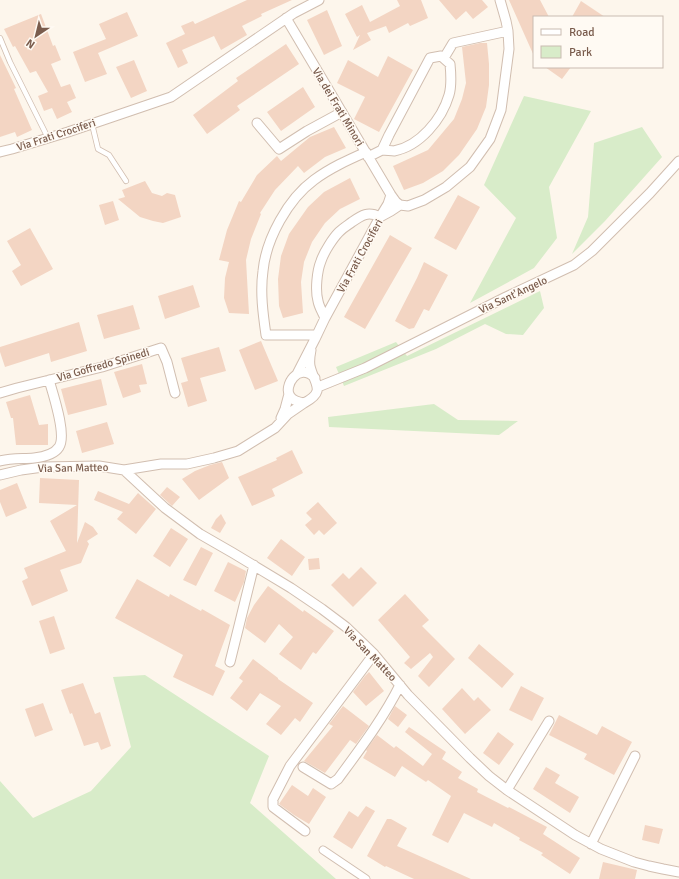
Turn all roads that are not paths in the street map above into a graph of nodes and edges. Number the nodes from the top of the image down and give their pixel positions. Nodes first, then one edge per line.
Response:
1 (319, 0) edge
2 (500, 0) edge
3 (286, 18) junction
4 (508, 31) junction
5 (0, 38) edge
6 (444, 58) junction
7 (342, 112) junction
8 (257, 123) dead end
9 (92, 124) junction
10 (48, 138) junction
11 (382, 150) junction
12 (0, 152) edge
13 (367, 155) junction
14 (679, 161) edge
15 (126, 182) dead end
16 (391, 195) junction
17 (400, 205) junction
18 (380, 217) junction
19 (325, 318) junction
20 (317, 335) junction
21 (311, 347) junction
22 (297, 374) junction
23 (314, 378) junction
24 (48, 380) junction
25 (318, 387) junction
26 (0, 393) edge
27 (176, 393) dead end
28 (289, 394) junction
29 (304, 403) junction
30 (275, 428) junction
31 (0, 461) edge
32 (124, 470) junction
33 (0, 475) edge
34 (254, 566) junction
35 (374, 654) junction
36 (230, 662) dead end
37 (400, 686) junction
38 (548, 721) dead end
39 (635, 756) dead end
40 (303, 767) dead end
41 (507, 790) junction
42 (305, 831) dead end
43 (591, 844) junction
44 (323, 850) dead end
45 (679, 872) edge
46 (366, 879) edge

1 - 3 street, Via Frati Crociferi
2 - 4 street, Via Frati Crociferi
3 - 7 street, Via dei Frati Minori
3 - 9 street, Via Frati Crociferi
4 - 6 street
4 - 17 street, Via Frati Crociferi
5 - 10 lane
6 - 11 street
6 - 11 street
7 - 8 street
7 - 13 street, Via dei Frati Minori
9 - 10 street, Via Frati Crociferi
9 - 15 lane
10 - 12 street, Via Frati Crociferi
11 - 13 street
13 - 16 street, Via dei Frati Minori
13 - 20 street
14 - 25 street, Via Sant'Angelo
16 - 17 street, Via dei Frati Minori
16 - 18 street
17 - 18 street, Via Frati Crociferi
18 - 19 street, Via Frati Crociferi
18 - 19 street
19 - 20 street, Via Frati Crociferi
20 - 21 street, Via Frati Crociferi
21 - 22 street, Via Frati Crociferi
21 - 23 street
22 - 23 street
22 - 28 street
23 - 25 street
24 - 26 street, Via Goffredo Spinedi
24 - 27 street, Via Goffredo Spinedi
24 - 31 street
25 - 29 street, Via Sant'Angelo
28 - 29 street
28 - 30 street
29 - 30 street, Via Sant'Angelo
30 - 32 street, Via Sant'Angelo
32 - 33 street, Via San Matteo
32 - 34 street, Via San Matteo
34 - 35 street, Via San Matteo
34 - 36 street
35 - 37 street, Via San Matteo
35 - 42 street
37 - 40 street
37 - 41 street, Via San Matteo
38 - 41 street
39 - 43 street
41 - 43 street, Via San Matteo
43 - 45 street, Via San Matteo
44 - 46 street

